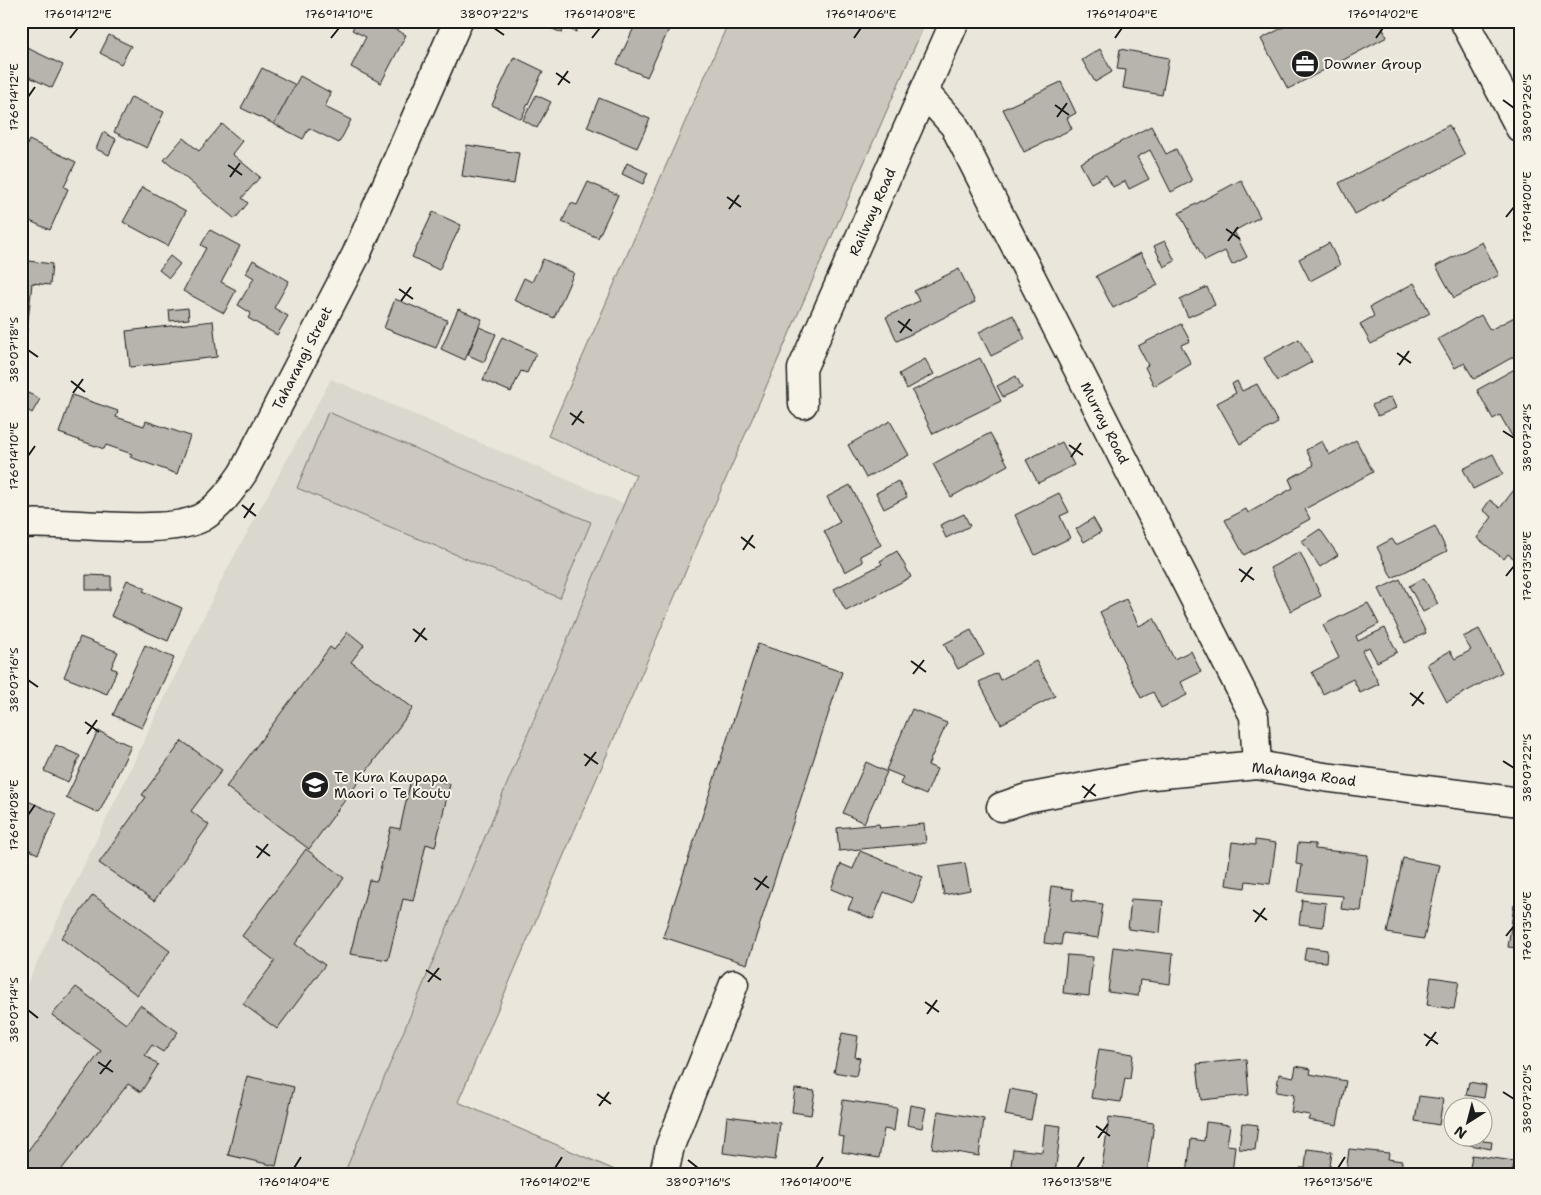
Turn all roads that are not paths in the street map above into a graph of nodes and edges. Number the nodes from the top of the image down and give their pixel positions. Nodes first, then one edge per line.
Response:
1 (458, 21) edge
2 (955, 21) edge
3 (1464, 21) edge
4 (925, 93) junction
5 (1520, 128) edge
6 (803, 404) dead end
7 (21, 524) edge
8 (1257, 765) junction
9 (1520, 802) edge
10 (1000, 807) dead end
11 (734, 984) dead end
12 (664, 1174) edge

1 - 7 street, Taharangi Street
2 - 4 street, Railway Road
3 - 5 street
4 - 6 street, Railway Road
4 - 8 street, Murray Road
8 - 9 street, Mahanga Road
8 - 10 street, Mahanga Road
11 - 12 street

